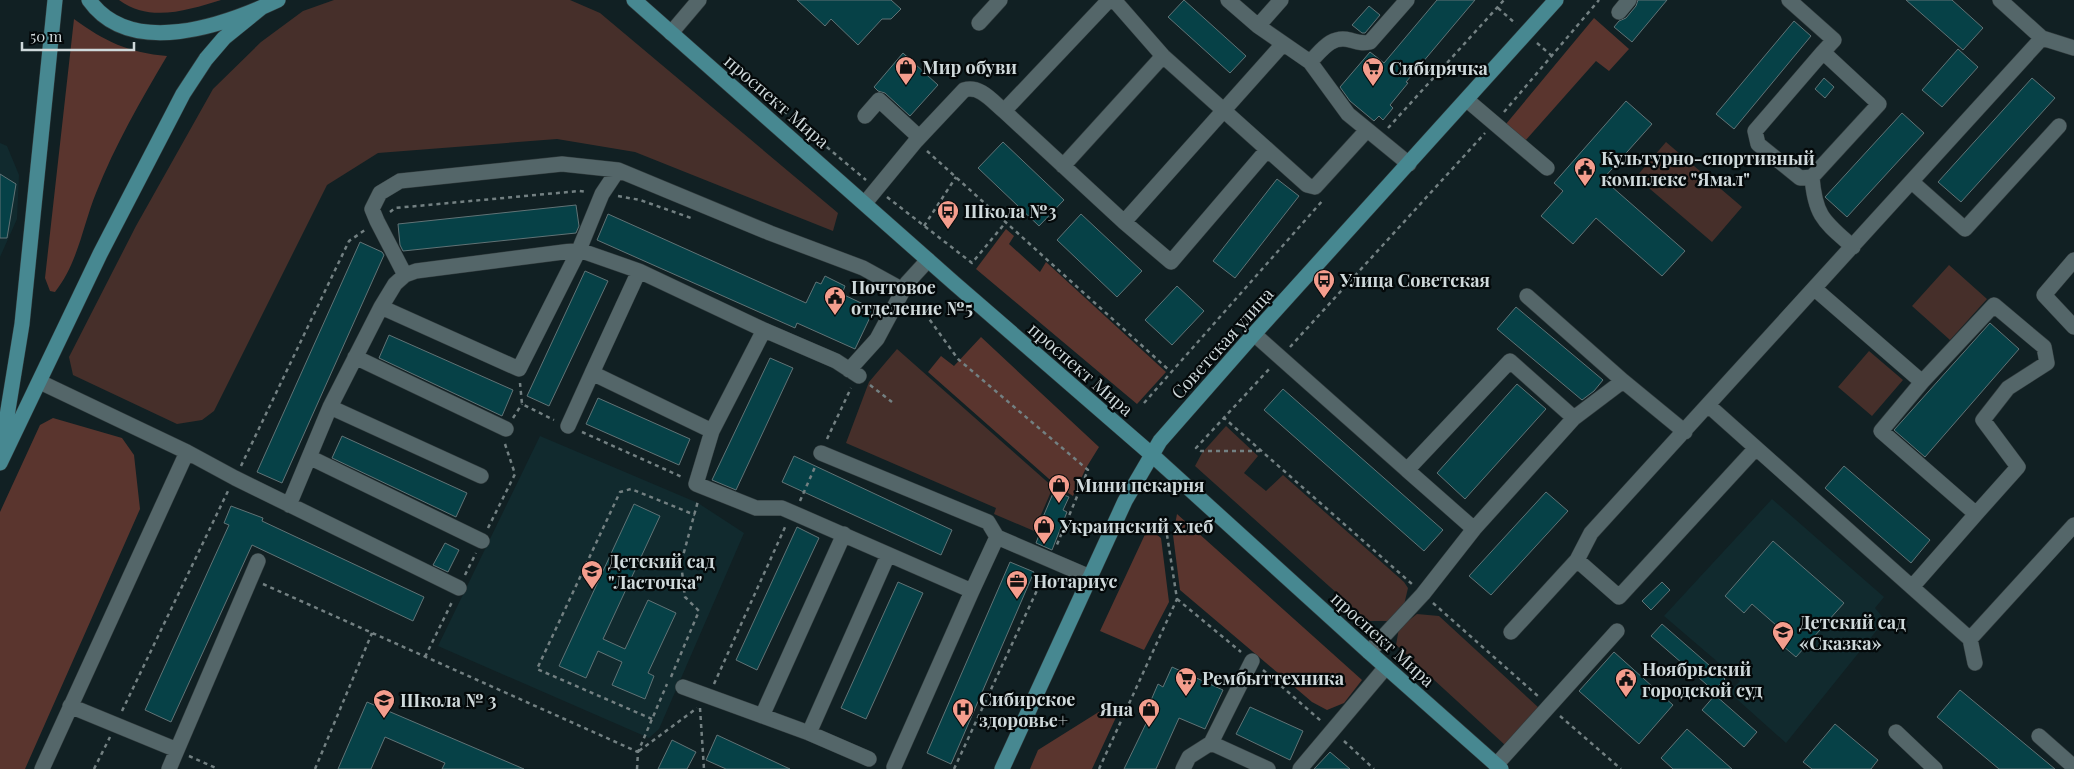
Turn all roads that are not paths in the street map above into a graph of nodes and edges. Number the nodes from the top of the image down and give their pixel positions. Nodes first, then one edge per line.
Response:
1 (55, 0) edge
2 (89, 0) edge
3 (278, 0) edge
4 (621, 0) edge
5 (634, 0) edge
6 (644, 0) edge
7 (700, 0) edge
8 (1000, 0) edge
9 (1109, 0) edge
10 (1114, 0) edge
11 (1228, 0) edge
12 (1281, 0) edge
13 (1407, 0) edge
14 (1556, 0) edge
15 (1789, 0) edge
16 (2000, 0) edge
17 (262, 8) junction
18 (979, 24) dead end
19 (1258, 26) junction
20 (667, 30) junction
21 (2042, 38) junction
22 (1283, 44) junction
23 (2074, 48) edge
24 (1823, 52) junction
25 (1163, 56) junction
26 (1310, 62) junction
27 (1467, 100) junction
28 (1004, 111) junction
29 (1224, 111) junction
30 (865, 116) dead end
31 (2059, 126) dead end
32 (1366, 130) junction
33 (918, 139) junction
34 (1267, 150) junction
35 (1409, 164) junction
36 (1063, 166) junction
37 (1547, 168) dead end
38 (618, 170) junction
39 (1812, 176) junction
40 (1912, 182) junction
41 (865, 203) junction
42 (1124, 222) junction
43 (1853, 247) junction
44 (579, 250) junction
45 (928, 260) junction
46 (2074, 260) edge
47 (639, 271) junction
48 (405, 275) junction
49 (1815, 289) junction
50 (903, 290) junction
51 (1527, 296) dead end
52 (381, 307) junction
53 (2074, 327) edge
54 (764, 330) junction
55 (1254, 334) junction
56 (355, 357) junction
57 (592, 373) junction
58 (1623, 381) junction
59 (40, 382) junction
60 (1922, 382) junction
61 (1709, 406) junction
62 (330, 407) junction
63 (1574, 418) junction
64 (568, 426) road end
65 (506, 429) dead end
66 (712, 431) junction
67 (1685, 432) junction
68 (0, 440) edge
69 (1756, 448) junction
70 (187, 452) junction
71 (821, 454) road end
72 (1151, 454) junction
73 (309, 457) junction
74 (0, 463) edge
75 (1407, 470) junction
76 (481, 476) dead end
77 (289, 504) junction
78 (1976, 514) junction
79 (2074, 525) edge
80 (1474, 529) junction
81 (844, 534) junction
82 (997, 537) junction
83 (482, 541) dead end
84 (888, 555) junction
85 (1577, 560) junction
86 (258, 561) dead end
87 (1090, 577) junction
88 (1912, 587) junction
89 (459, 588) dead end
90 (972, 591) junction
91 (1617, 631) dead end
92 (1511, 632) dead end
93 (1970, 639) junction
94 (1369, 652) junction
95 (1252, 661) road end
96 (1976, 663) dead end
97 (1386, 667) junction
98 (683, 687) dead end
99 (70, 706) junction
100 (762, 716) junction
101 (1896, 732) dead end
102 (809, 733) junction
103 (2039, 736) dead end
104 (1212, 743) junction
105 (177, 750) junction
106 (868, 764) edge
107 (1499, 767) edge
108 (2074, 767) edge
109 (896, 768) edge
110 (42, 769) edge
111 (169, 769) edge
112 (1002, 769) edge
113 (1183, 769) edge
114 (1268, 769) edge
115 (1300, 769) edge
116 (1935, 769) edge

1 - 68 main road
2 - 17 main road
3 - 17 main road
4 - 20 main road
5 - 20 main road, проспект Мира
6 - 20 main road
7 - 20 street
8 - 18 street
9 - 28 street
10 - 25 street
11 - 19 street
12 - 19 street
13 - 26 street
14 - 27 main road, Советская улица
15 - 24 street
16 - 21 street
17 - 59 main road
19 - 22 street
20 - 41 main road, проспект Мира
21 - 23 street
21 - 40 street
22 - 26 street
22 - 29 street
24 - 39 street
24 - 39 street
25 - 29 street
25 - 36 street
26 - 32 street
27 - 35 main road, Советская улица
27 - 37 street
28 - 33 street
28 - 36 street
29 - 34 street
29 - 42 street
30 - 33 street
31 - 40 street
32 - 34 street
32 - 35 street
33 - 41 street
34 - 42 street
35 - 55 main road, Советская улица
36 - 42 street
38 - 44 street
38 - 48 street
38 - 50 street
39 - 43 street
40 - 43 street
41 - 45 main road, проспект Мира
43 - 49 street
44 - 47 street
44 - 48 street
44 - 52 street
45 - 50 street
45 - 72 main road, проспект Мира
46 - 53 street
47 - 54 street
47 - 57 street
48 - 52 street
49 - 60 street
49 - 61 street
50 - 54 street
51 - 58 street
52 - 56 street
54 - 66 street
55 - 72 main road, Советская улица
55 - 75 street
56 - 62 street
56 - 65 street
57 - 64 street
57 - 66 street
58 - 63 street
58 - 67 street
59 - 70 street
59 - 74 main road
60 - 78 street
60 - 78 street
61 - 67 street
61 - 69 street
62 - 73 street
62 - 76 street
63 - 75 street
63 - 80 street
66 - 81 street
67 - 85 street
69 - 85 street
69 - 88 street
70 - 77 street
70 - 99 street
71 - 82 street
72 - 87 main road, Советская улица
72 - 94 main road, проспект Мира
73 - 77 street
73 - 83 street
75 - 80 street
77 - 89 street
78 - 88 street
79 - 93 street
80 - 94 street
81 - 84 street
81 - 100 street
82 - 87 street
82 - 90 street
84 - 90 street
84 - 102 street
85 - 92 street
86 - 105 street
87 - 112 main road, Советская улица
88 - 93 street
90 - 109 street
91 - 107 street
93 - 96 street
94 - 97 main road, проспект Мира
95 - 104 street
97 - 107 main road, проспект Мира
97 - 115 street
98 - 100 street
99 - 105 street
99 - 110 street
100 - 102 street
101 - 116 street
102 - 106 street
103 - 108 street
104 - 113 street
104 - 114 street
105 - 111 street
106 - 109 street

